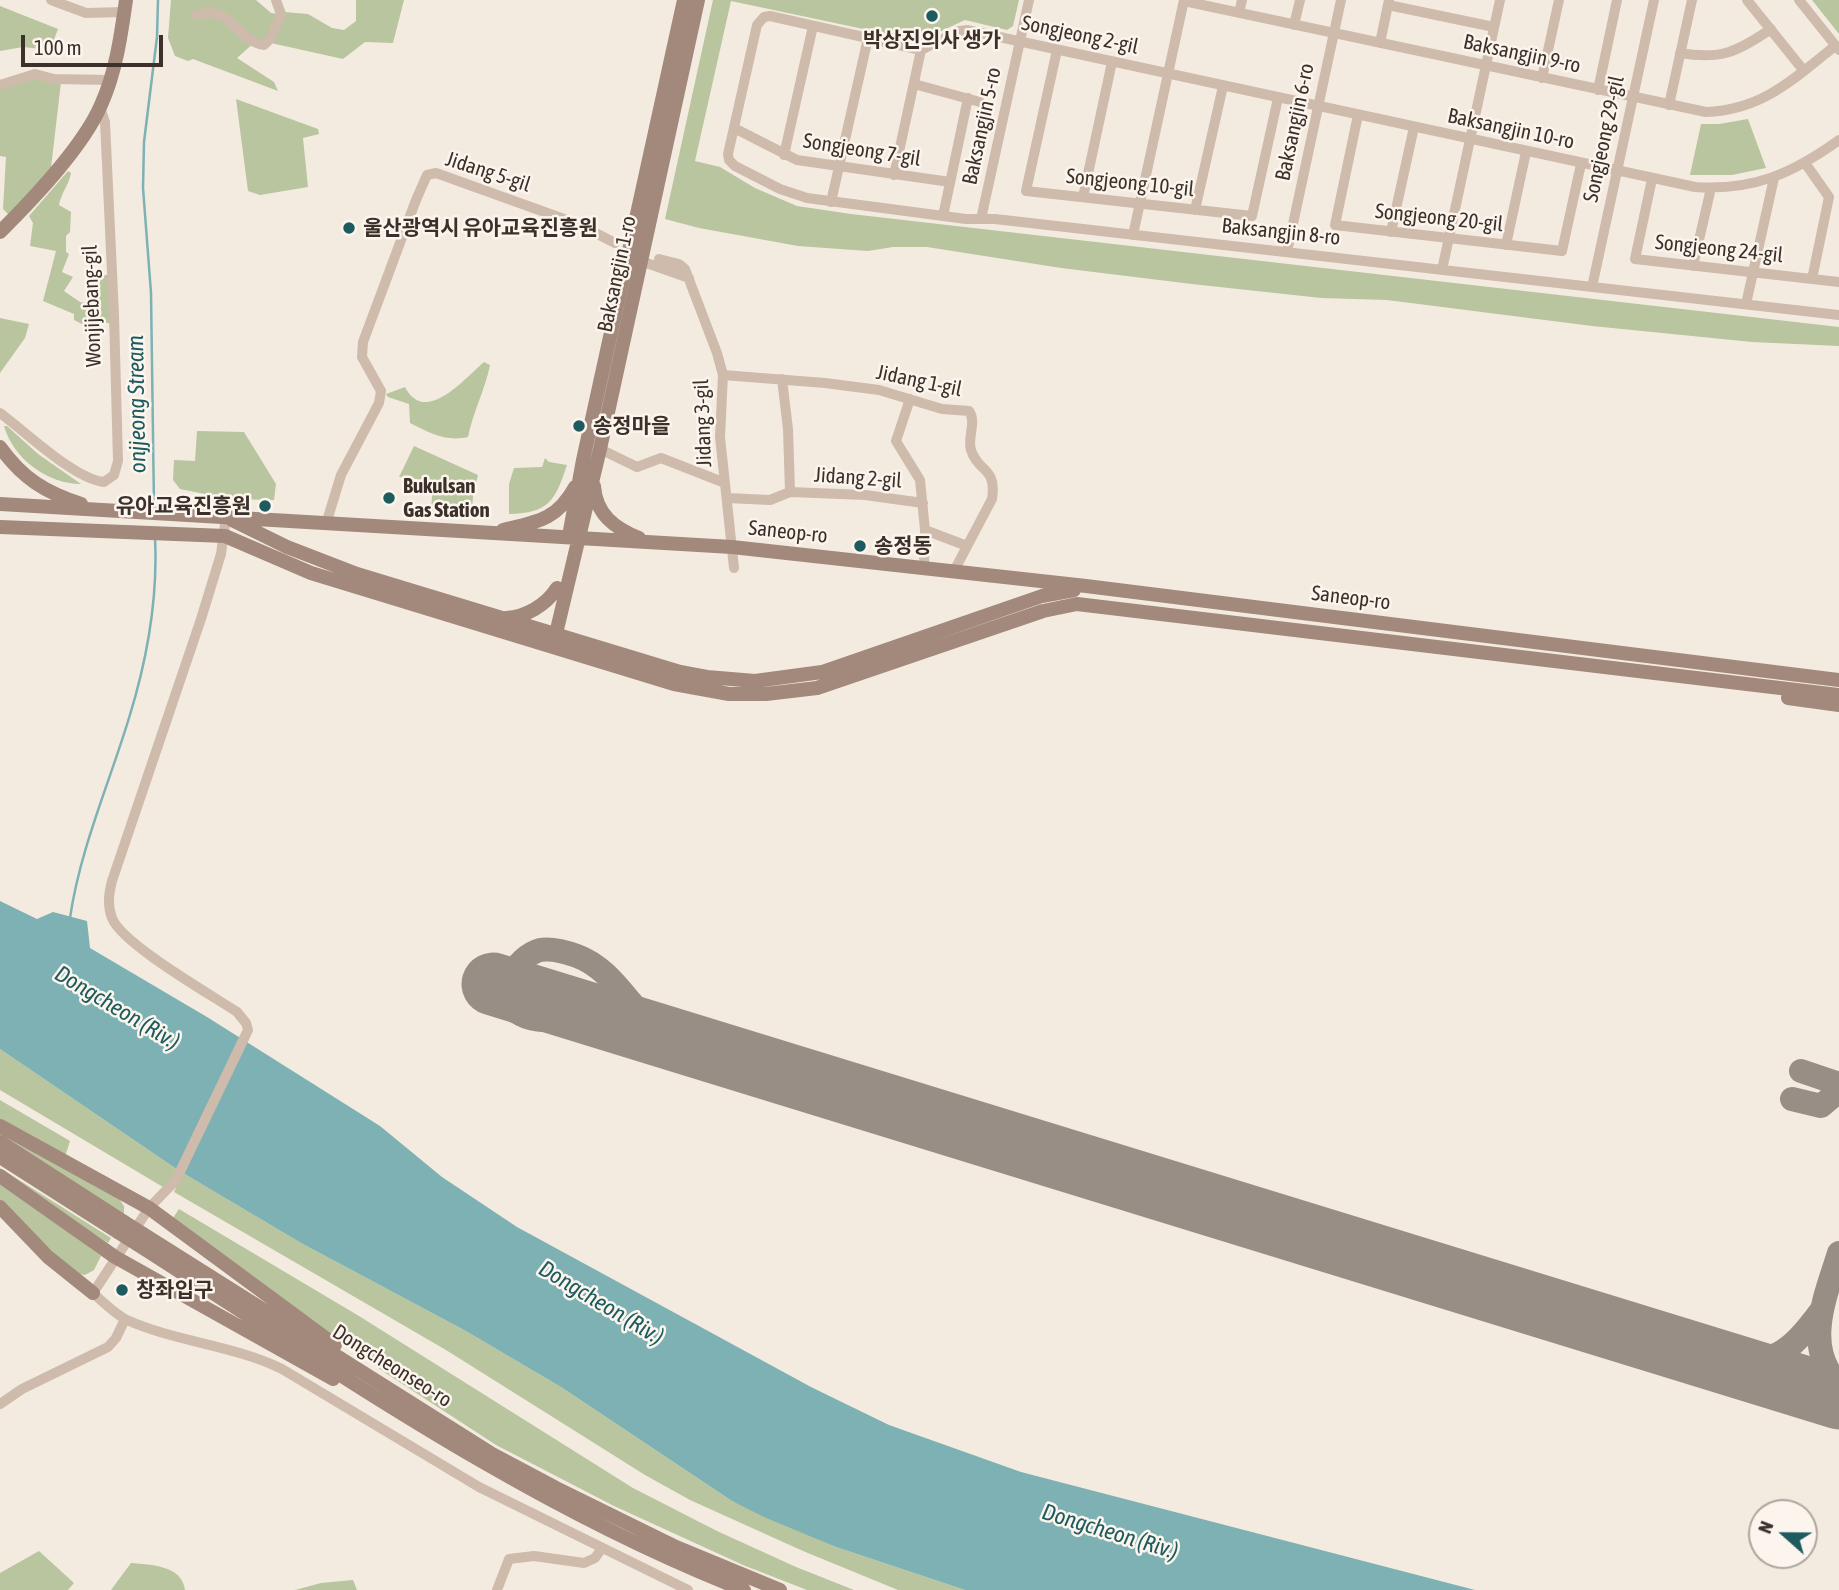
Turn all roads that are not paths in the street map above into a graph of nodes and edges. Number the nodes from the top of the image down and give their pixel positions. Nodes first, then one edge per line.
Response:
1 (51, 0) edge
2 (276, 0) edge
3 (684, 0) edge
4 (698, 0) edge
5 (1029, 0) edge
6 (1242, 0) edge
7 (1300, 0) edge
8 (1341, 0) edge
9 (1500, 0) edge
10 (1559, 0) edge
11 (1617, 0) edge
12 (1654, 0) edge
13 (1692, 0) edge
14 (1747, 0) edge
15 (1799, 0) edge
16 (1184, 1) edge
17 (1388, 2) edge
18 (125, 6) edge
19 (1239, 13) junction
20 (196, 15) dead end
21 (1294, 25) junction
22 (813, 26) junction
23 (1494, 27) junction
24 (1771, 29) junction
25 (1334, 33) junction
26 (868, 38) junction
27 (1020, 42) junction
28 (1380, 43) junction
29 (1837, 48) edge
30 (921, 50) junction
31 (1057, 50) junction
32 (1680, 53) junction
33 (1112, 62) junction
34 (1486, 66) junction
35 (1804, 71) junction
36 (1168, 74) junction
37 (1542, 78) junction
38 (110, 80) junction
39 (0, 85) edge
40 (914, 85) junction
41 (1223, 86) junction
42 (1598, 90) junction
43 (1633, 97) junction
44 (1278, 98) junction
45 (968, 99) junction
46 (980, 102) dead end
47 (1669, 105) junction
48 (1318, 107) junction
49 (100, 108) junction
50 (1358, 115) junction
51 (1414, 127) junction
52 (734, 128) junction
53 (1470, 139) junction
54 (1839, 139) edge
55 (1526, 152) junction
56 (784, 155) junction
57 (1805, 163) junction
58 (1581, 164) junction
59 (838, 167) junction
60 (1617, 171) junction
61 (894, 175) junction
62 (1774, 178) junction
63 (1652, 179) junction
64 (950, 182) junction
65 (1711, 188) junction
66 (1083, 197) junction
67 (831, 202) junction
68 (1140, 204) junction
69 (1195, 210) junction
70 (943, 216) junction
71 (981, 219) junction
72 (0, 232) edge
73 (1391, 232) junction
74 (1133, 235) junction
75 (1448, 238) junction
76 (615, 243) dead end
77 (1506, 245) junction
78 (1287, 252) junction
79 (659, 259) dead end
80 (641, 261) junction
81 (1693, 266) junction
82 (1441, 270) junction
83 (1753, 273) junction
84 (689, 278) junction
85 (1812, 279) junction
86 (1839, 282) edge
87 (1592, 287) junction
88 (1746, 304) junction
89 (1839, 314) edge
90 (723, 375) junction
91 (782, 379) junction
92 (910, 399) junction
93 (0, 413) edge
94 (0, 447) edge
95 (600, 449) junction
96 (587, 477) junction
97 (725, 483) junction
98 (790, 492) junction
99 (727, 498) junction
100 (923, 503) junction
101 (0, 504) edge
102 (99, 509) junction
103 (226, 517) junction
104 (326, 524) junction
105 (0, 527) edge
106 (925, 530) junction
107 (488, 533) junction
108 (225, 537) junction
109 (573, 538) junction
110 (650, 542) junction
111 (967, 546) junction
112 (732, 547) junction
113 (734, 568) dead end
114 (924, 568) junction
115 (954, 571) junction
116 (1097, 588) junction
117 (560, 593) junction
118 (505, 618) junction
119 (550, 639) junction
120 (581, 642) junction
121 (1609, 651) junction
122 (1607, 668) junction
123 (1839, 671) edge
124 (1839, 680) edge
125 (1839, 695) edge
126 (1839, 705) edge
127 (0, 1126) edge
128 (0, 1142) edge
129 (0, 1157) edge
130 (0, 1176) edge
131 (0, 1207) edge
132 (149, 1208) junction
133 (121, 1227) junction
134 (115, 1257) junction
135 (93, 1293) junction
136 (125, 1319) junction
137 (0, 1404) edge
138 (441, 1429) junction
139 (602, 1548) junction
140 (497, 1590) edge
141 (688, 1590) edge
142 (744, 1590) edge
143 (780, 1590) edge

1 - 18 street
2 - 20 street
3 - 96 main road, Baksangjin 1-ro
4 - 80 main road, Baksangjin 1-ro
5 - 27 street, Baksangjin 5-ro
6 - 19 street
7 - 21 street
8 - 25 street, Baksangjin 6-ro
9 - 23 street
10 - 37 street
11 - 42 street
12 - 43 street, Songjeong 29-gil
13 - 32 street
14 - 24 street
15 - 29 street
16 - 19 street, Baksangjin 9-ro
16 - 36 street
17 - 23 street
17 - 28 street
18 - 38 main road, Wonjijebang-gil
19 - 21 street, Baksangjin 9-ro
21 - 25 street, Baksangjin 9-ro
22 - 26 street
22 - 52 street
22 - 56 street
23 - 34 street
24 - 32 street
24 - 35 street
25 - 28 street, Baksangjin 9-ro
25 - 48 street, Baksangjin 6-ro
26 - 30 street
26 - 59 street
27 - 30 street, Songjeong 2-gil
27 - 31 street, Songjeong 2-gil
27 - 71 street, Baksangjin 5-ro
28 - 34 street, Baksangjin 9-ro
29 - 35 street, Baksangjin 9-ro
30 - 40 street
31 - 33 street, Songjeong 2-gil
31 - 66 street, Songjeong 10-gil
32 - 47 street
33 - 36 street, Songjeong 2-gil
33 - 66 street
34 - 37 street, Baksangjin 9-ro
34 - 53 street
35 - 47 street, Baksangjin 9-ro
36 - 41 street, Baksangjin 10-ro
36 - 68 street
37 - 42 street, Baksangjin 9-ro
38 - 39 street
38 - 49 main road, Wonjijebang-gil
40 - 45 street
40 - 61 street
41 - 44 street, Baksangjin 10-ro
41 - 69 street
42 - 43 street, Baksangjin 9-ro
43 - 47 street, Baksangjin 9-ro
43 - 60 street, Songjeong 29-gil
44 - 48 street, Baksangjin 10-ro
44 - 69 street, Songjeong 10-gil
45 - 46 street
45 - 64 street
48 - 50 street, Baksangjin 10-ro
48 - 78 street, Baksangjin 6-ro
49 - 72 main road
49 - 93 street, Wonjijebang-gil
50 - 51 street, Baksangjin 10-ro
50 - 73 street, Songjeong 20-gil
51 - 53 street, Baksangjin 10-ro
51 - 73 street
52 - 56 street, Songjeong 7-gil
52 - 67 street, Baksangjin 8-ro
53 - 55 street, Baksangjin 10-ro
53 - 75 street
54 - 57 street, Baksangjin 10-ro
55 - 58 street, Baksangjin 10-ro
55 - 77 street
56 - 59 street, Songjeong 7-gil
57 - 62 street, Baksangjin 10-ro
57 - 85 street
58 - 60 street, Baksangjin 10-ro
58 - 77 street, Songjeong 20-gil
59 - 61 street, Songjeong 7-gil
59 - 67 street
60 - 63 street, Baksangjin 10-ro
60 - 87 street, Songjeong 29-gil
61 - 64 street, Songjeong 7-gil
62 - 65 street, Baksangjin 10-ro
62 - 83 street
63 - 65 street, Baksangjin 10-ro
63 - 81 street, Songjeong 24-gil
64 - 70 street
65 - 81 street
66 - 68 street, Songjeong 10-gil
67 - 70 street, Baksangjin 8-ro
68 - 69 street, Songjeong 10-gil
68 - 74 street
70 - 71 street, Baksangjin 8-ro
71 - 74 street, Baksangjin 8-ro
73 - 75 street, Songjeong 20-gil
74 - 78 street, Baksangjin 8-ro
75 - 77 street, Songjeong 20-gil
75 - 82 street
76 - 104 street, Jidang 5-gil
78 - 82 street, Baksangjin 8-ro
79 - 84 street
80 - 84 street
80 - 95 main road, Baksangjin 1-ro
81 - 83 street, Songjeong 24-gil
82 - 87 street, Baksangjin 8-ro
83 - 85 street, Songjeong 24-gil
83 - 88 street
84 - 90 street, Jidang 3-gil
85 - 86 street, Songjeong 24-gil
87 - 88 street, Baksangjin 8-ro
88 - 89 street, Baksangjin 8-ro
90 - 91 street, Jidang 1-gil
90 - 97 street, Jidang 3-gil
91 - 92 street, Jidang 1-gil
91 - 98 street, Jidang 2-gil
92 - 100 street, Jidang 2-gil
92 - 111 street, Jidang 1-gil
94 - 102 main road
95 - 96 main road, Baksangjin 1-ro
95 - 97 street
96 - 107 main road
96 - 109 main road, Baksangjin 1-ro
96 - 110 main road
97 - 99 street, Jidang 3-gil
98 - 99 street, Jidang 2-gil
98 - 100 street, Jidang 2-gil
99 - 112 street, Jidang 3-gil
100 - 106 street, Jidang 2-gil
101 - 102 main road, Saneop-ro
102 - 103 main road, Saneop-ro
103 - 104 main road, Saneop-ro
103 - 108 street
103 - 118 main road
104 - 107 main road, Saneop-ro
105 - 108 main road
106 - 111 street
106 - 114 street, Jidang 2-gil
107 - 109 main road, Saneop-ro
108 - 119 main road
108 - 132 street
109 - 110 main road, Saneop-ro
109 - 117 main road, Baksangjin 1-ro
110 - 112 main road, Saneop-ro
111 - 115 street, Jidang 1-gil
112 - 113 street, Jidang 3-gil
112 - 114 main road, Saneop-ro
114 - 115 main road, Saneop-ro
115 - 116 main road, Saneop-ro
116 - 120 main road
116 - 121 main road, Saneop-ro
117 - 118 main road
117 - 119 main road, Baksangjin 1-ro
117 - 120 main road
118 - 119 main road
119 - 120 main road
119 - 122 main road, Saneop-ro
121 - 123 main road, Saneop-ro
121 - 124 main road, Saneop-ro
122 - 125 main road, Saneop-ro
122 - 126 main road, Saneop-ro
127 - 132 main road
128 - 133 main road, Dongcheonseo-ro
129 - 133 main road, Dongcheonseo-ro
130 - 134 main road
131 - 135 main road
132 - 134 street
132 - 138 main road
133 - 138 main road, Dongcheonseo-ro, bridge
134 - 135 street
134 - 138 main road
135 - 136 street
136 - 137 street
136 - 139 street
138 - 142 main road, Dongcheonseo-ro
138 - 143 main road, Dongcheonseo-ro
139 - 140 street
139 - 141 street

